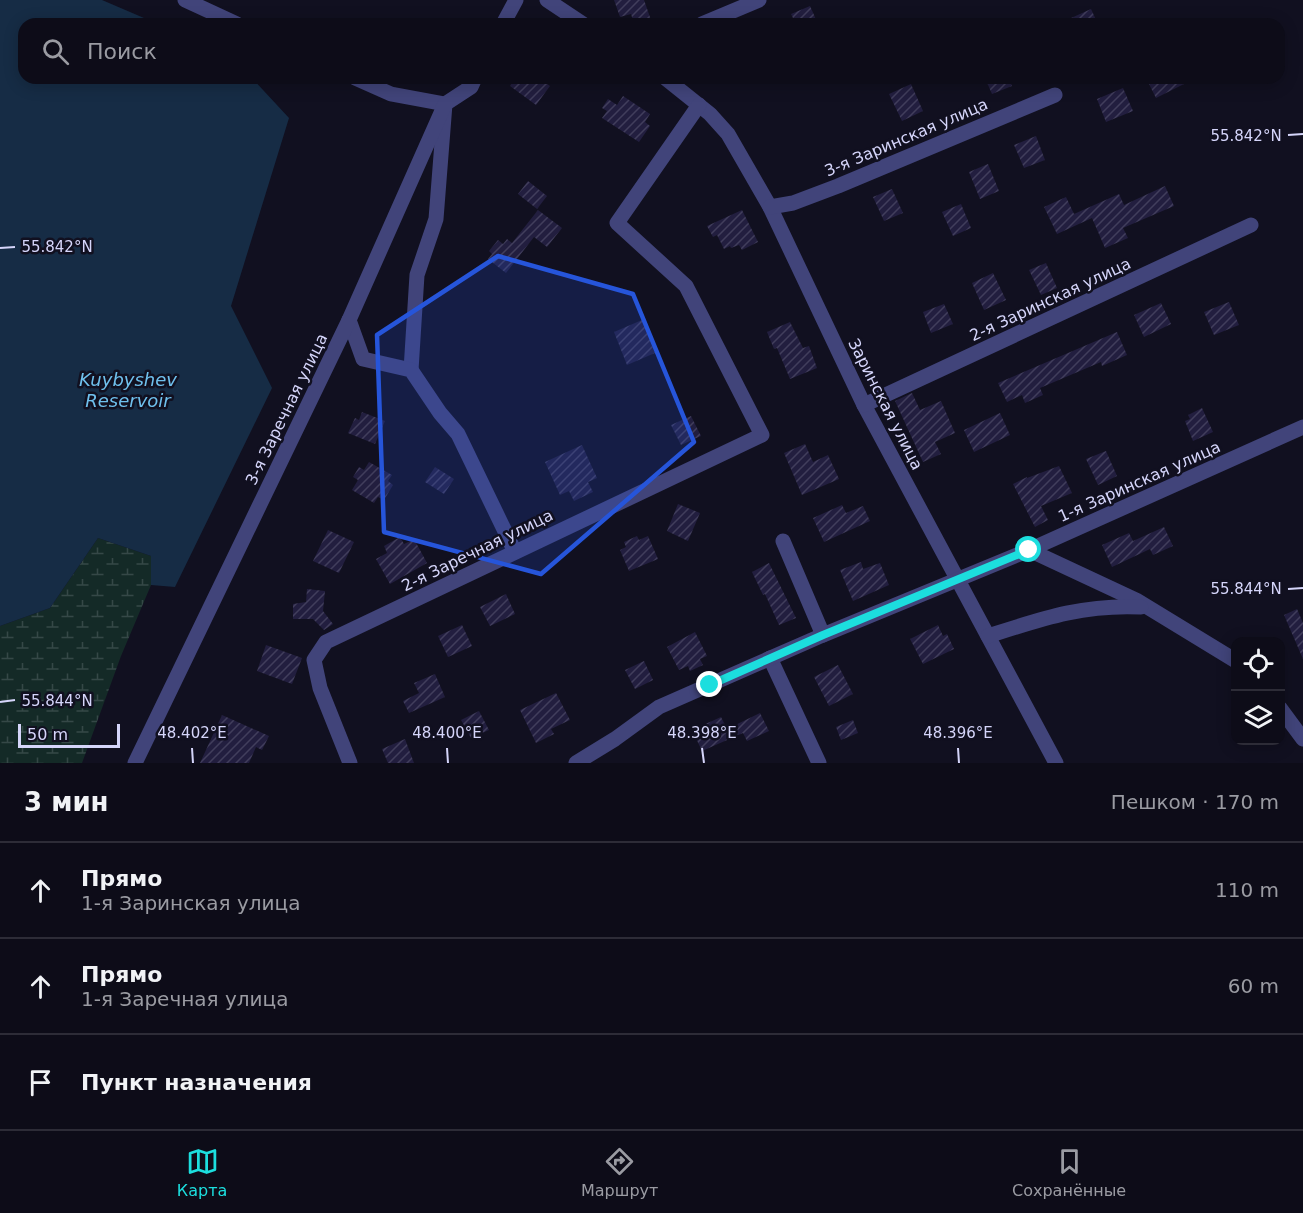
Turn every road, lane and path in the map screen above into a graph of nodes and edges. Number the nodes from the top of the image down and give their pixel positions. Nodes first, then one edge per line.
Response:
1 (185, 0) edge
2 (516, 0) edge
3 (547, 0) edge
4 (759, 0) edge
5 (224, 18) edge
6 (506, 18) edge
7 (574, 18) edge
8 (716, 18) edge
9 (368, 84) edge
10 (472, 84) edge
11 (673, 84) edge
12 (1055, 95) dead end
13 (445, 104) junction
14 (699, 105) junction
15 (770, 207) junction
16 (1251, 225) dead end
17 (349, 320) junction
18 (411, 370) junction
19 (864, 405) junction
20 (1303, 427) edge
21 (783, 541) dead end
22 (1029, 550) junction
23 (515, 552) junction
24 (958, 579) junction
25 (1147, 607) junction
26 (823, 635) junction
27 (988, 636) junction
28 (771, 658) junction
29 (1231, 658) edge
30 (1285, 714) edge
31 (1303, 739) edge
32 (584, 761) edge
33 (135, 763) edge
34 (350, 763) edge
35 (819, 763) edge
36 (1056, 763) edge

1 - 5 street
2 - 6 street
3 - 7 street
4 - 8 street
9 - 13 street
10 - 13 street
11 - 14 street, Заринская улица
12 - 15 street, 3-я Заринская улица
13 - 17 street, 3-я Заречная улица
13 - 18 street
14 - 15 street, Заринская улица
14 - 23 street, 2-я Заречная улица
15 - 19 street, Заринская улица
16 - 19 street, 2-я Заринская улица
17 - 18 street
17 - 33 street, 3-я Заречная улица
18 - 23 street
19 - 24 street, Заринская улица
20 - 22 street, 1-я Заринская улица
21 - 26 street
22 - 24 street, 1-я Заринская улица
22 - 25 street
23 - 34 street, 2-я Заречная улица
24 - 26 street, 1-я Заринская улица
24 - 27 street, Заринская улица
25 - 27 street
25 - 29 street
26 - 28 street, 1-я Заринская улица
27 - 36 street, Заринская улица
28 - 32 street, 1-я Заринская улица
28 - 35 street
30 - 31 street

